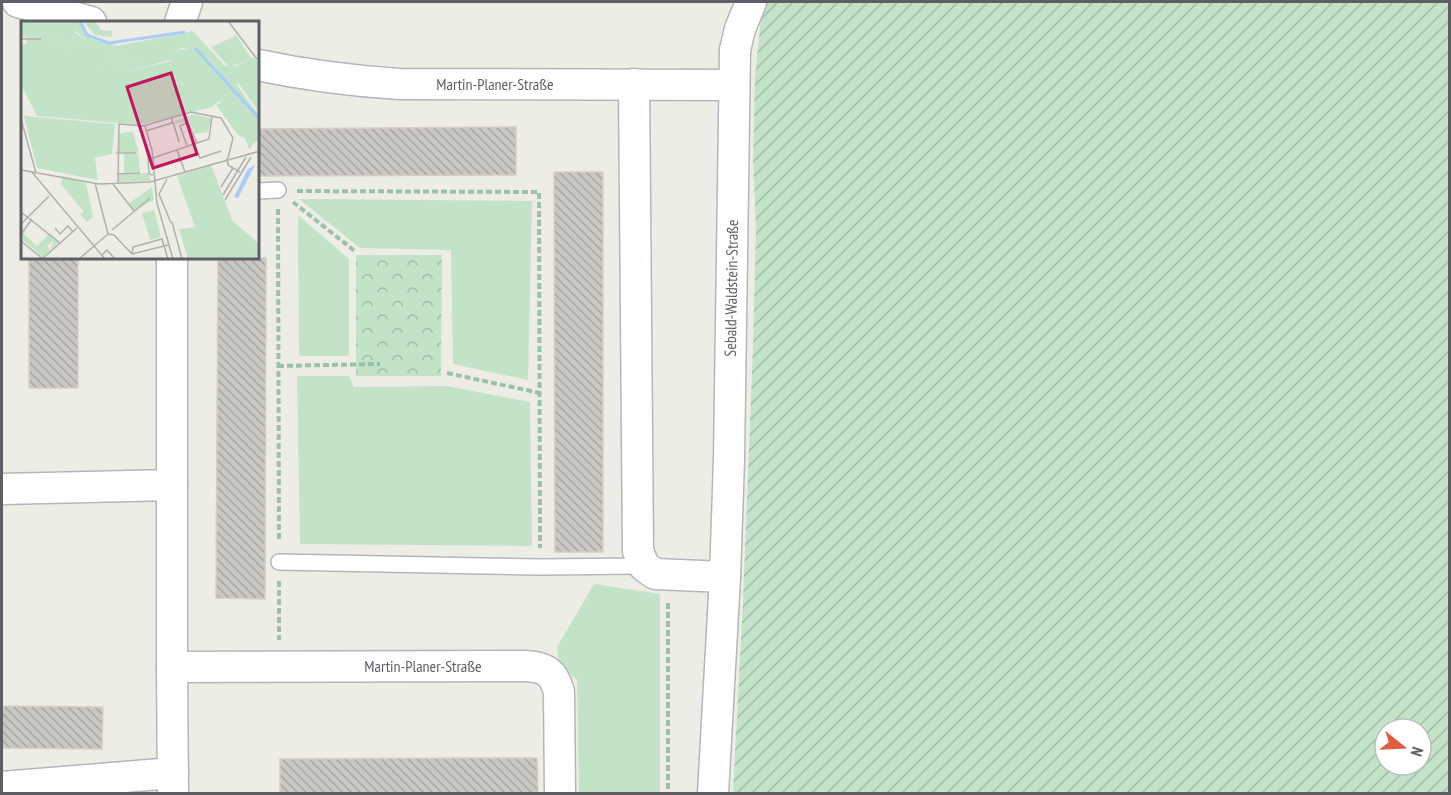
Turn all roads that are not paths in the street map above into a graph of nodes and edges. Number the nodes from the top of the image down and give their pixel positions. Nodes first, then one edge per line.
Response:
1 (18, 2) edge
2 (187, 2) edge
3 (741, 4) edge
4 (87, 21) edge
5 (180, 21) edge
6 (260, 65) edge
7 (634, 84) junction
8 (734, 85) junction
9 (278, 190) road end
10 (260, 191) edge
11 (172, 260) edge
12 (172, 485) junction
13 (2, 489) edge
14 (279, 562) road end
15 (656, 571) junction
16 (725, 577) junction
17 (172, 667) junction
18 (173, 783) edge
19 (2, 787) edge
20 (560, 794) edge
21 (713, 794) edge

1 - 4 street
2 - 5 street
3 - 8 street, Sebald-Waldstein-Straße
6 - 7 street, Martin-Planer-Straße
7 - 8 street, Martin-Planer-Straße
7 - 15 street
8 - 16 street, Sebald-Waldstein-Straße
9 - 10 lane
11 - 12 street
12 - 13 street
12 - 17 street
14 - 15 lane
15 - 16 street
16 - 21 street, Sebald-Waldstein-Straße
17 - 18 street
17 - 20 street, Martin-Planer-Straße
18 - 19 street

